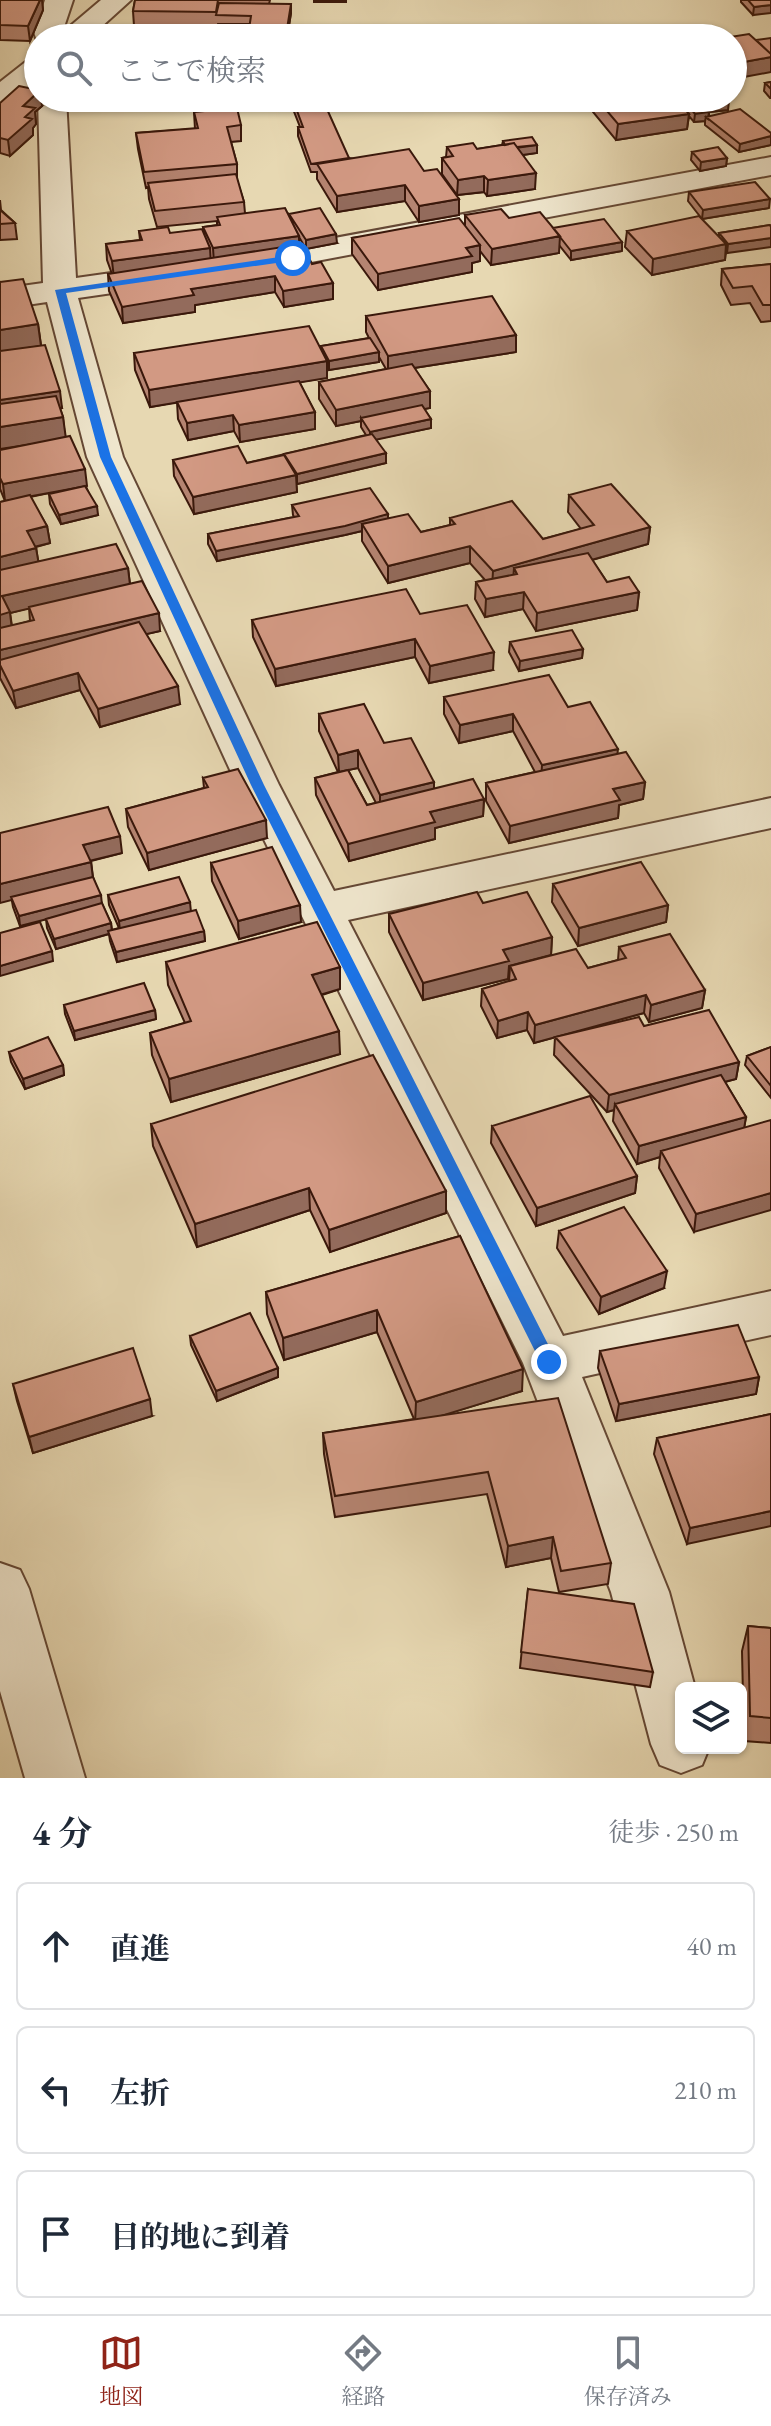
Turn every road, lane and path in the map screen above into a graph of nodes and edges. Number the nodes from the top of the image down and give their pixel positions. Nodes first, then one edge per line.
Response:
1 (59, 0) edge
2 (117, 0) edge
3 (52, 24) edge
4 (89, 24) edge
5 (24, 77) edge
6 (0, 96) edge
7 (53, 112) edge
8 (771, 166) edge
9 (60, 290) junction
10 (0, 299) edge
11 (771, 813) edge
12 (321, 910) junction
13 (771, 1313) edge
14 (549, 1362) junction
15 (0, 1589) edge
16 (675, 1720) edge
17 (684, 1754) edge
18 (55, 1778) edge
19 (690, 1778) edge

1 - 3 street
2 - 4 street
5 - 6 street
7 - 9 street
8 - 9 street
9 - 10 street
9 - 12 street
11 - 12 street
12 - 14 street
13 - 14 street
14 - 16 street
15 - 18 street
17 - 19 street

